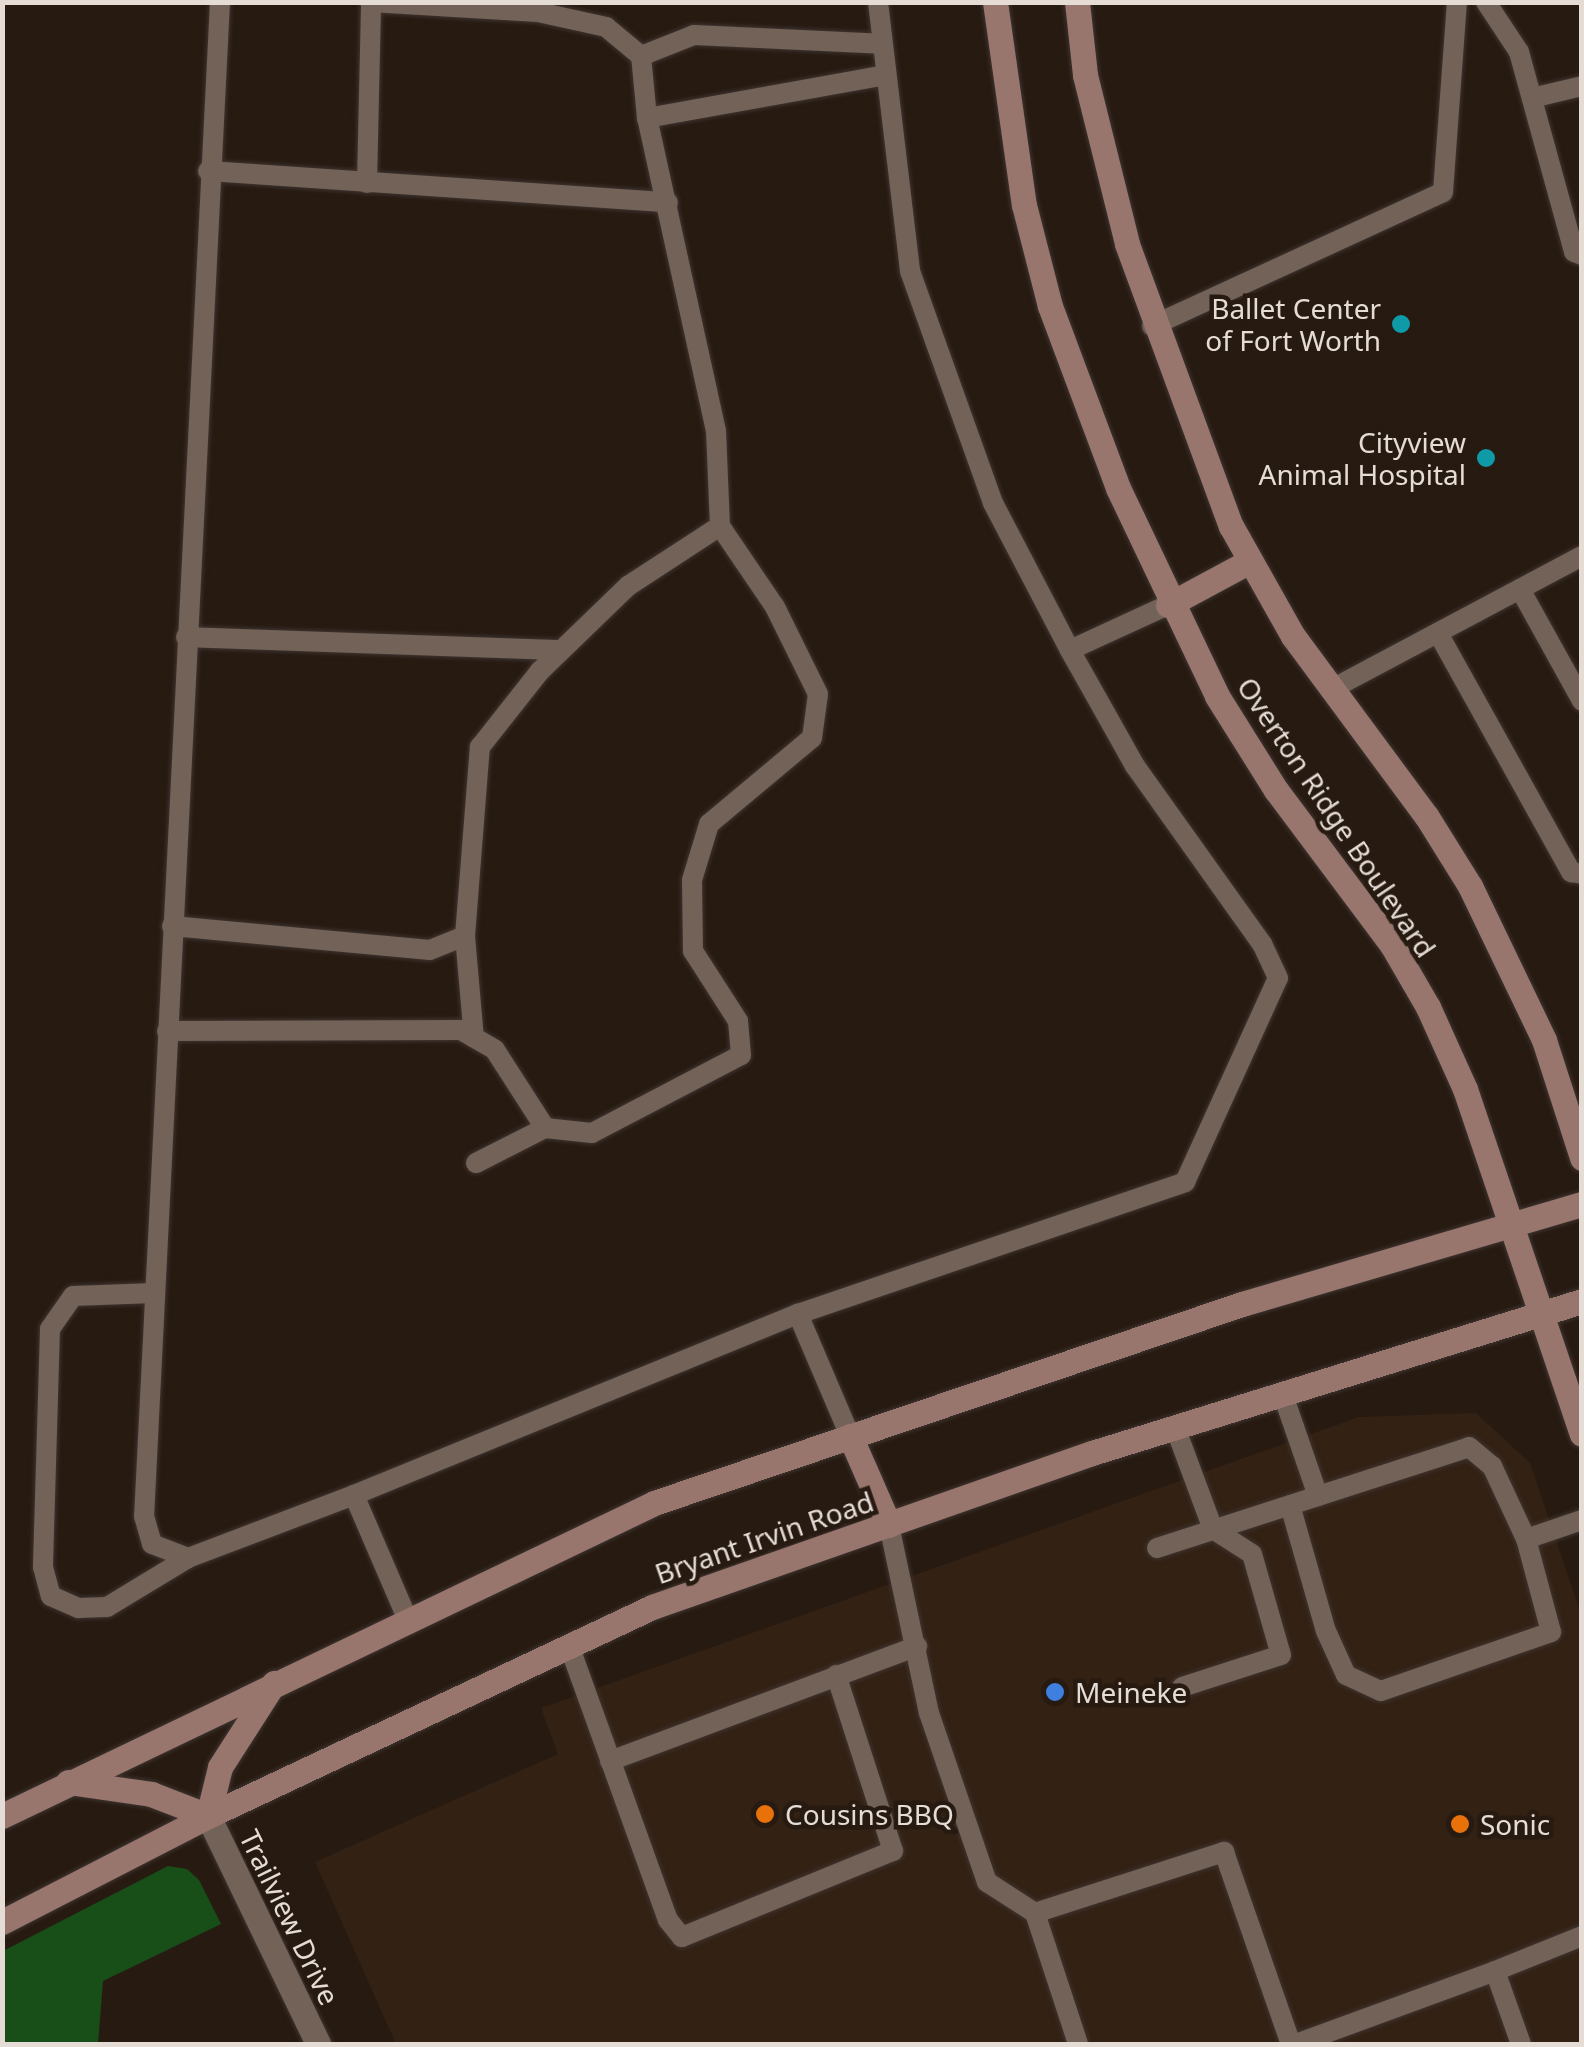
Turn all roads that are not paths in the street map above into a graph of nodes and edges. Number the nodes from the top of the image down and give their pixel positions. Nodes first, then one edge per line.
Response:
1 (220, 2) edge
2 (371, 2) edge
3 (878, 2) edge
4 (994, 2) edge
5 (1077, 2) edge
6 (1458, 2) edge
7 (1486, 2) edge
8 (882, 44) junction
9 (641, 56) junction
10 (885, 76) junction
11 (1582, 86) edge
12 (1536, 98) junction
13 (648, 118) junction
14 (208, 171) junction
15 (367, 183) junction
16 (668, 202) junction
17 (1582, 256) edge
18 (1152, 326) junction
19 (720, 526) junction
20 (1582, 556) edge
21 (1248, 562) junction
22 (1520, 589) junction
23 (1168, 605) junction
24 (1438, 632) junction
25 (186, 637) junction
26 (561, 650) junction
27 (1070, 650) junction
28 (1330, 690) junction
29 (1582, 701) edge
30 (1582, 874) edge
31 (172, 926) junction
32 (465, 936) junction
33 (167, 1031) junction
34 (474, 1038) junction
35 (545, 1128) junction
36 (1582, 1158) edge
37 (476, 1163) dead end
38 (1582, 1204) edge
39 (1512, 1225) junction
40 (154, 1293) junction
41 (1582, 1301) edge
42 (798, 1314) junction
43 (1541, 1315) junction
44 (1284, 1395) junction
45 (1175, 1427) junction
46 (1582, 1434) edge
47 (850, 1436) junction
48 (354, 1494) junction
49 (1318, 1496) junction
50 (1290, 1505) junction
51 (1582, 1520) edge
52 (889, 1526) junction
53 (1213, 1528) junction
54 (1526, 1539) junction
55 (1157, 1548) dead end
56 (188, 1558) junction
57 (407, 1618) junction
58 (916, 1646) junction
59 (570, 1648) junction
60 (836, 1676) junction
61 (276, 1679) junction
62 (1182, 1688) dead end
63 (610, 1761) junction
64 (66, 1782) junction
65 (2, 1816) edge
66 (208, 1816) junction
67 (1035, 1913) junction
68 (2, 1922) edge
69 (1582, 1936) edge
70 (1495, 1971) junction
71 (318, 2044) edge
72 (1078, 2044) edge
73 (1293, 2044) edge
74 (1520, 2044) edge

1 - 14 lane
2 - 9 lane
2 - 15 lane
3 - 8 lane
4 - 23 main road, Overton Ridge Boulevard
5 - 18 main road
6 - 18 lane
7 - 12 lane
8 - 9 lane
8 - 10 lane
9 - 13 lane
10 - 13 lane
10 - 27 lane
11 - 12 lane
12 - 17 lane
13 - 16 lane
14 - 15 lane
14 - 25 lane
15 - 16 lane
16 - 19 lane
18 - 21 main road
19 - 26 lane
19 - 35 lane
20 - 22 lane
21 - 23 main road
21 - 28 main road
22 - 24 lane
22 - 29 lane
23 - 27 lane
23 - 39 main road, Overton Ridge Boulevard
24 - 28 lane
24 - 30 lane
25 - 26 lane
25 - 31 lane
26 - 32 lane
27 - 42 lane
28 - 36 main road
31 - 32 lane
31 - 33 lane
32 - 34 lane
33 - 34 lane
33 - 40 lane
34 - 35 lane
35 - 37 lane
38 - 39 main road
39 - 43 main road, Overton Ridge Boulevard
39 - 47 main road
40 - 56 lane
40 - 56 lane
41 - 43 main road, Bryant Irvin Road
42 - 47 lane
42 - 48 lane
43 - 44 main road, Bryant Irvin Road
43 - 46 main road, Overton Ridge Boulevard
44 - 45 main road, Bryant Irvin Road
44 - 49 lane
45 - 52 main road, Bryant Irvin Road
45 - 53 lane
47 - 52 main road
47 - 57 main road
48 - 56 lane
48 - 57 lane
49 - 50 lane
49 - 54 lane
50 - 53 lane
50 - 54 lane
51 - 54 lane
52 - 58 lane
52 - 59 main road, Bryant Irvin Road
53 - 55 lane
53 - 62 lane
57 - 61 main road
58 - 60 lane
58 - 67 lane
59 - 63 lane
59 - 66 main road, Bryant Irvin Road
60 - 63 lane
60 - 63 lane
61 - 64 main road
61 - 66 main road
64 - 65 main road
64 - 66 main road
66 - 68 main road, Bryant Irvin Road
66 - 71 street, Trailview Drive
67 - 72 lane
67 - 73 lane
69 - 70 lane
70 - 73 lane
70 - 74 lane

